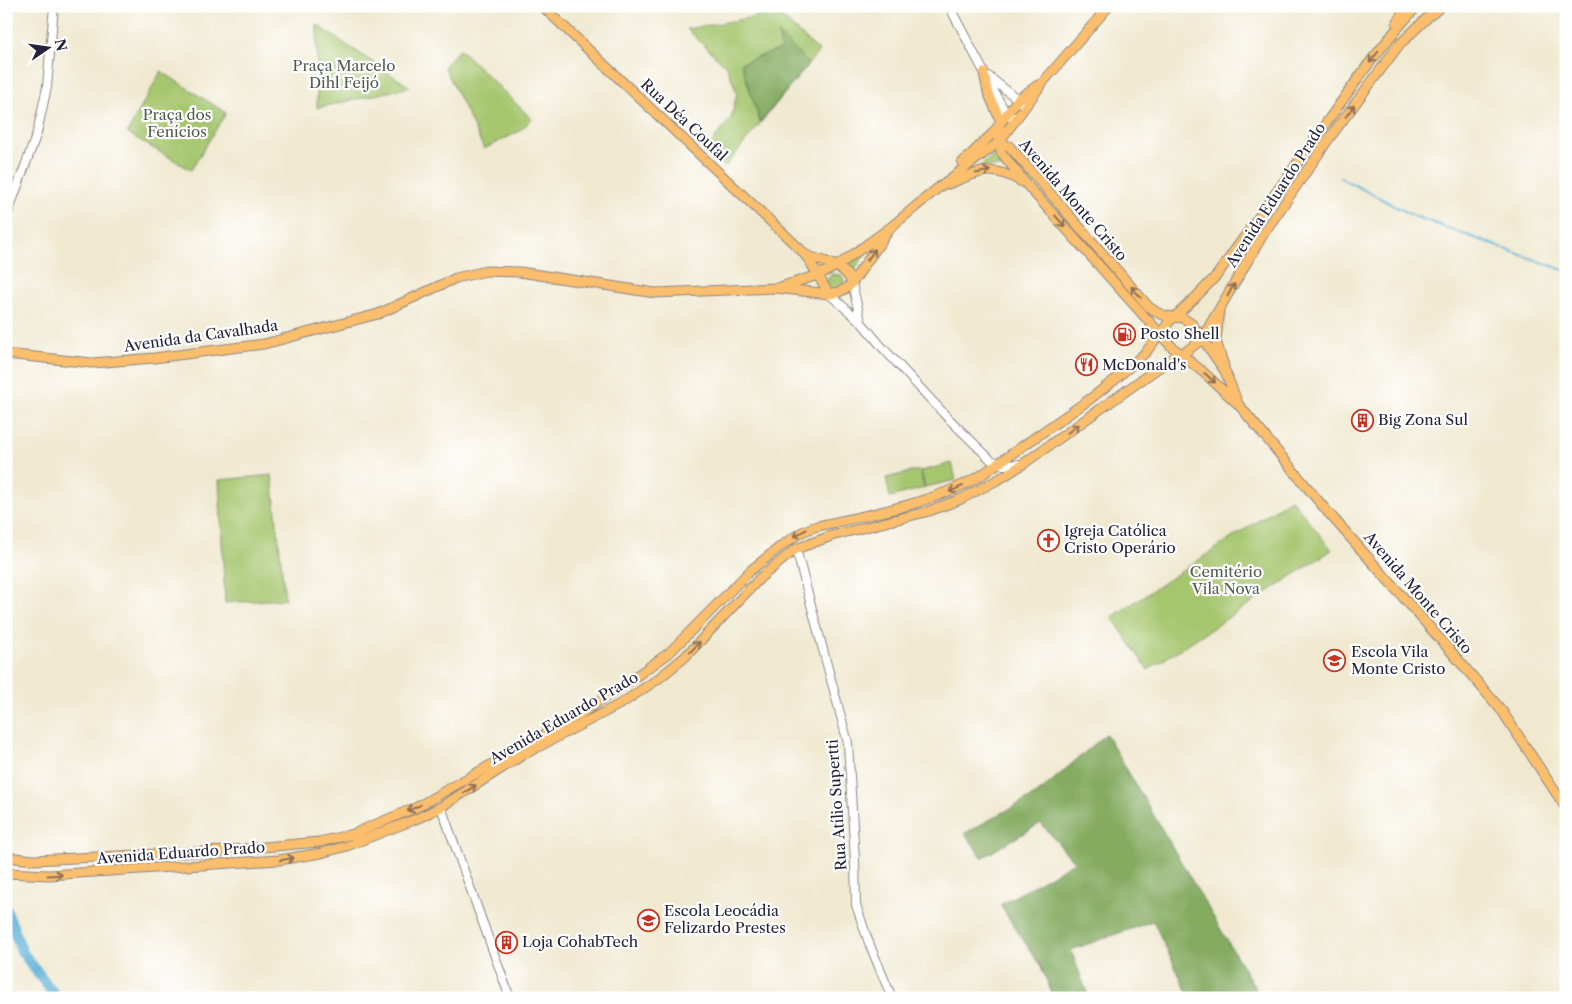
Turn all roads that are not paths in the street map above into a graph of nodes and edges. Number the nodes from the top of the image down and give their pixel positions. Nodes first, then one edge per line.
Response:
1 (54, 6) edge
2 (542, 6) edge
3 (949, 6) edge
4 (1109, 6) edge
5 (1405, 6) edge
6 (1417, 6) edge
7 (1442, 6) edge
8 (1395, 31) junction
9 (984, 73) junction
10 (1044, 81) junction
11 (1018, 99) junction
12 (1024, 107) junction
13 (1017, 117) junction
14 (1003, 120) junction
15 (999, 142) junction
16 (963, 163) junction
17 (1027, 185) junction
18 (938, 188) junction
19 (6, 218) edge
20 (891, 227) junction
21 (807, 258) junction
22 (837, 266) junction
23 (818, 275) junction
24 (798, 282) junction
25 (852, 283) junction
26 (776, 288) junction
27 (829, 294) junction
28 (1219, 311) junction
29 (1176, 316) junction
30 (861, 322) junction
31 (1161, 334) junction
32 (1201, 340) junction
33 (1181, 353) junction
34 (6, 354) edge
35 (1225, 371) junction
36 (1238, 404) junction
37 (998, 464) junction
38 (1023, 464) junction
39 (796, 549) junction
40 (667, 654) junction
41 (676, 665) junction
42 (615, 692) junction
43 (622, 703) junction
44 (461, 782) junction
45 (436, 796) junction
46 (441, 807) junction
47 (1566, 808) edge
48 (6, 857) edge
49 (6, 873) edge
50 (510, 998) edge
51 (892, 998) edge

1 - 19 street
2 - 21 main road, Rua Déa Coufal
3 - 9 street
4 - 10 main road, Avenida da Cavalhada
5 - 8 main road
6 - 8 main road, Avenida Eduardo Prado
28 -> 7 main road, Avenida Eduardo Prado
8 -> 29 main road, Avenida Eduardo Prado
9 - 11 street
9 - 14 main road
10 - 11 main road, Avenida da Cavalhada
10 - 12 main road, Avenida da Cavalhada
11 - 12 street
11 - 14 main road, Avenida da Cavalhada
12 - 13 main road, Avenida da Cavalhada
13 - 14 street
13 - 15 main road, Avenida da Cavalhada
14 - 15 main road
14 - 16 main road, Avenida da Cavalhada
15 - 16 main road
15 - 17 main road, Avenida Monte Cristo
15 - 18 main road, Avenida da Cavalhada
29 -> 15 main road, Avenida Monte Cristo
16 - 18 main road, Avenida da Cavalhada
18 -> 17 main road
17 -> 31 main road, Avenida Monte Cristo
18 - 20 main road, Avenida da Cavalhada
20 - 22 main road, Avenida da Cavalhada
25 -> 20 main road, Avenida da Cavalhada
21 - 22 main road, Rua Déa Coufal
21 - 23 main road, Rua Déa Coufal
21 - 24 main road
22 - 23 main road, Avenida da Cavalhada
22 - 25 main road, Rua Déa Coufal
23 - 24 main road, Avenida da Cavalhada
23 - 27 main road, Rua Déa Coufal
24 - 26 main road, Avenida da Cavalhada
25 - 27 main road, Avenida da Cavalhada
25 - 30 street, Rua Déa Coufal
26 - 27 main road, Avenida da Cavalhada
26 - 34 main road, Avenida da Cavalhada
27 - 30 street, Rua Déa Coufal
28 - 32 main road, Avenida Eduardo Prado
28 - 35 main road
29 - 31 main road, Avenida Eduardo Prado
29 - 32 main road, Avenida Monte Cristo
30 - 37 street, Rua Déa Coufal
31 - 33 main road, Avenida Monte Cristo
31 - 37 main road, Avenida Eduardo Prado
32 - 33 main road, Avenida Eduardo Prado
32 - 35 main road, Avenida Monte Cristo
33 -> 36 main road, Avenida Monte Cristo
38 -> 33 main road, Avenida Eduardo Prado
35 - 36 main road, Avenida Monte Cristo
36 - 47 main road, Avenida Monte Cristo
37 - 38 street
37 -> 40 main road, Avenida Eduardo Prado
38 - 39 main road, Avenida Eduardo Prado
41 -> 39 main road, Avenida Eduardo Prado
39 - 51 street, Rua Atílio Supertti
40 - 41 main road
40 - 42 main road, Avenida Eduardo Prado
41 - 43 main road, Avenida Eduardo Prado
42 - 43 main road
42 - 44 main road, Avenida Eduardo Prado
46 -> 43 main road, Avenida Eduardo Prado
44 - 45 main road, Avenida Eduardo Prado
44 - 46 main road
45 - 46 main road
45 -> 48 main road, Avenida Eduardo Prado
49 -> 46 main road, Avenida Eduardo Prado
46 - 50 street

